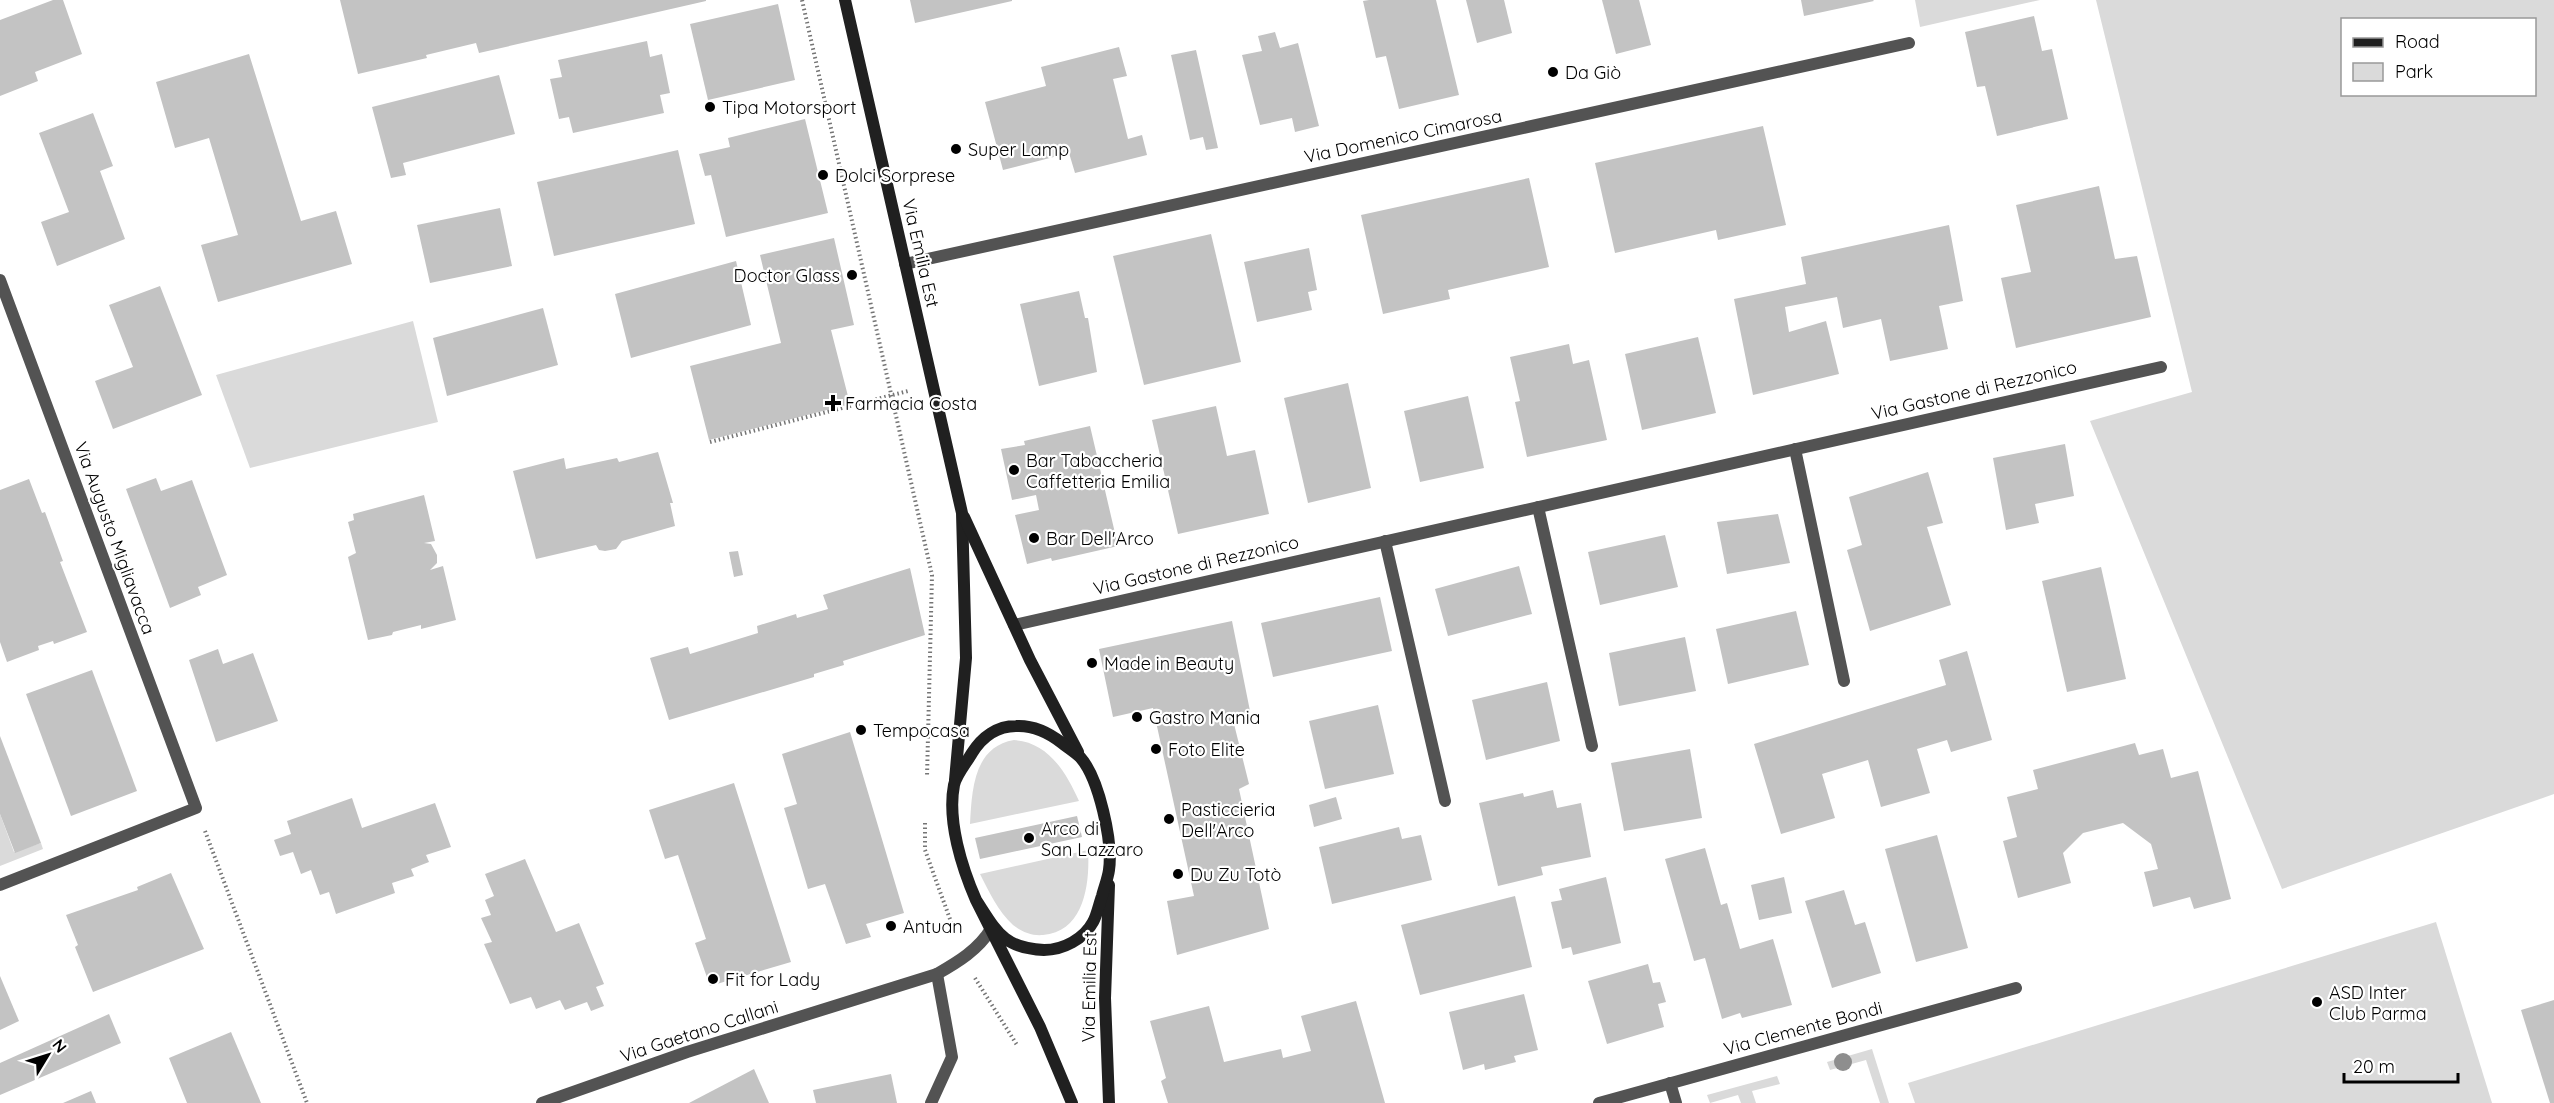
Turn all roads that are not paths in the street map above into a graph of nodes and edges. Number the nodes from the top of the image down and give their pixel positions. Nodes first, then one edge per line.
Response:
1 (845, 0) edge
2 (1909, 43) dead end
3 (905, 264) junction
4 (0, 280) edge
5 (2161, 366) dead end
6 (1795, 449) junction
7 (1538, 507) junction
8 (962, 513) junction
9 (1385, 541) junction
10 (1014, 625) junction
11 (1844, 681) dead end
12 (1592, 746) dead end
13 (1080, 758) junction
14 (954, 784) junction
15 (1444, 801) dead end
16 (1109, 870) junction
17 (0, 885) edge
18 (976, 900) junction
19 (991, 929) junction
20 (937, 975) junction
21 (2016, 988) dead end
22 (1670, 1083) junction
23 (542, 1103) edge
24 (931, 1103) edge
25 (1072, 1103) edge
26 (1109, 1103) edge
27 (1599, 1103) edge
28 (1676, 1103) edge

1 - 3 main road, Via Emilia Est
2 - 3 street, Via Domenico Cimarosa
3 - 8 main road, Via Emilia Est
4 - 17 street, Via Augusto Migliavacca
5 - 6 street, Via Gastone di Rezzonico
6 - 7 street, Via Gastone di Rezzonico
6 - 11 street
7 - 9 street, Via Gastone di Rezzonico
7 - 12 street
8 - 10 main road, Via Emilia Est
8 - 14 main road, Via Emilia Est
9 - 10 street, Via Gastone di Rezzonico
9 - 15 street
10 - 13 main road, Via Emilia Est
13 - 14 main road, Via Emilia Est
13 - 16 main road, Via Emilia Est
14 - 18 main road, Via Emilia Est
16 - 18 main road, Via Emilia Est
16 - 26 main road, Via Emilia Est
18 - 19 main road, Via Emilia Est
19 - 20 street, Via Gaetano Callani
19 - 25 main road, Via Emilia Est
20 - 23 street, Via Gaetano Callani
20 - 24 street
21 - 22 street, Via Clemente Bondi
22 - 27 street, Via Clemente Bondi
22 - 28 street

